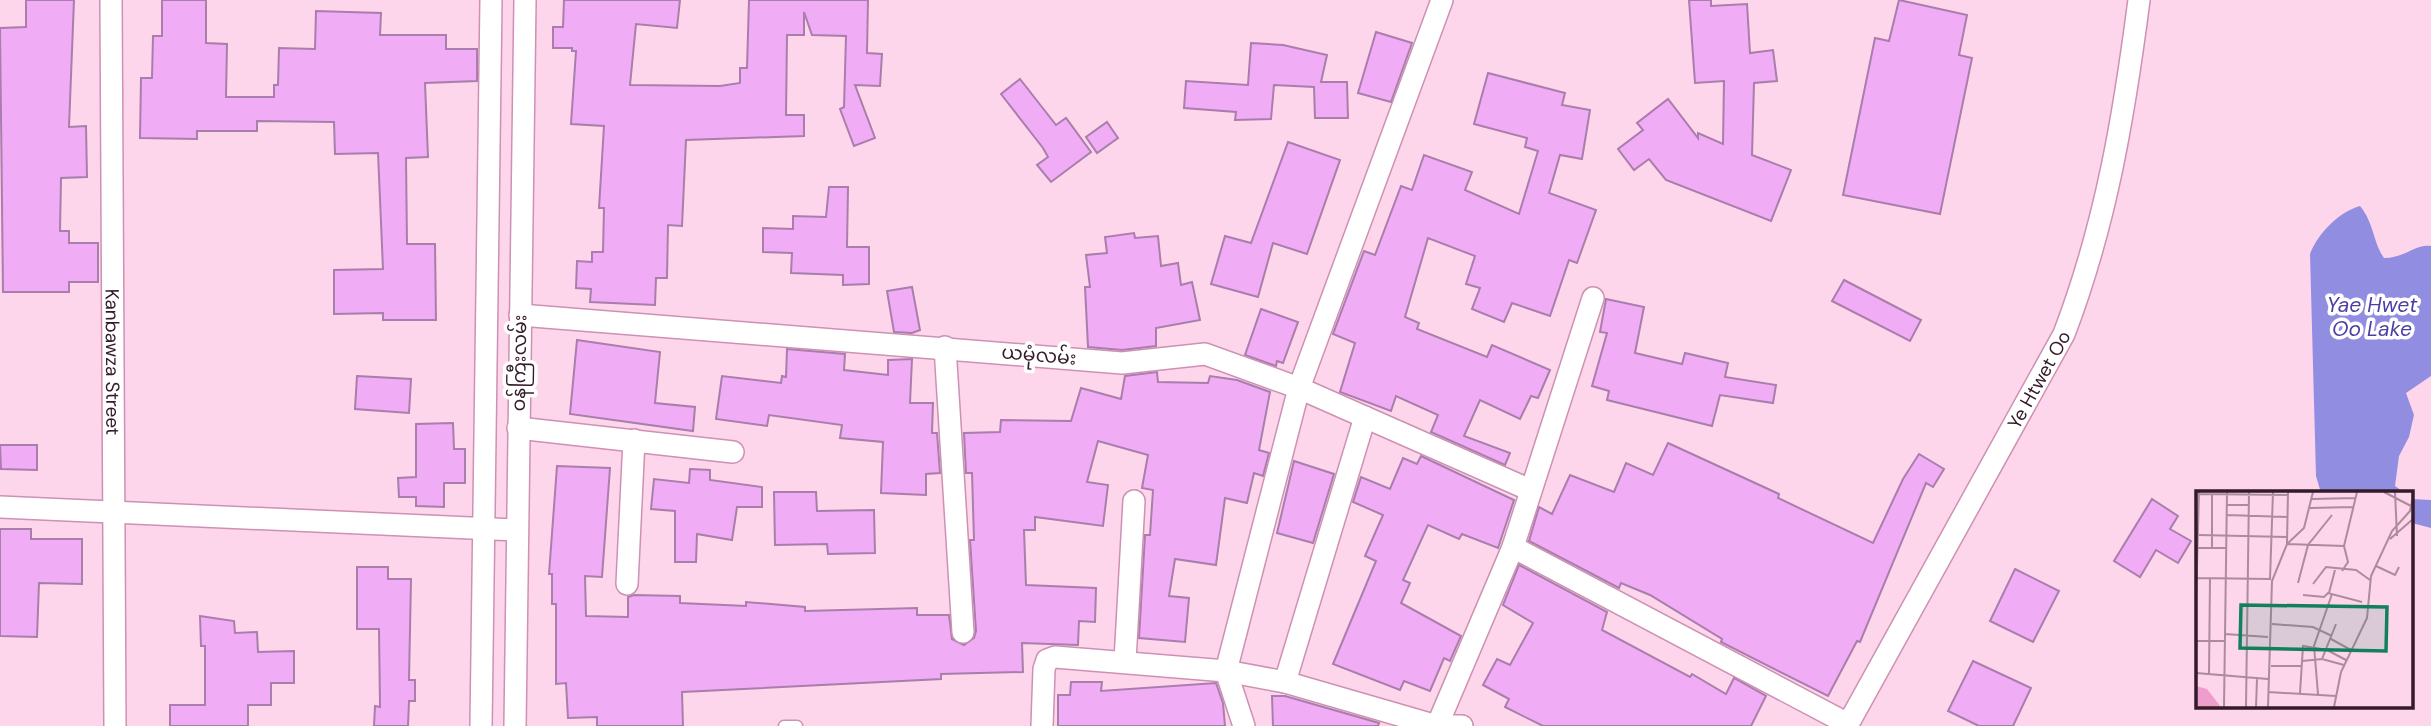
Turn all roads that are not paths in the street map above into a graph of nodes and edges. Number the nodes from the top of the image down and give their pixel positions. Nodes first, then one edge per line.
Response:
1 (111, 0) edge
2 (491, 0) edge
3 (525, 0) edge
4 (1442, 0) edge
5 (2138, 0) edge
6 (1593, 298) dead end
7 (520, 315) junction
8 (945, 347) junction
9 (1300, 388) junction
10 (1365, 417) junction
11 (518, 428) junction
12 (634, 440) junction
13 (733, 452) dead end
14 (1530, 490) junction
15 (1134, 501) dead end
16 (0, 507) edge
17 (112, 514) junction
18 (483, 529) junction
19 (517, 530) junction
20 (1513, 547) junction
21 (627, 584) dead end
22 (963, 632) dead end
23 (1125, 661) junction
24 (1226, 671) junction
25 (1285, 682) junction
26 (1848, 725) edge
27 (115, 726) edge
28 (481, 726) edge
29 (515, 726) edge
30 (784, 726) edge
31 (797, 726) edge
32 (1042, 726) edge
33 (1244, 726) edge
34 (1437, 726) edge
35 (1462, 726) edge

1 - 17 street, Kanbawza Street
2 - 18 street, ဝန်ကြီးလမ်း
3 - 7 street, ဝန်ကြီးလမ်း
4 - 9 street
5 - 26 street, Ye Htwet Oo
6 - 14 street
7 - 8 street, ယမုံလမ်း
7 - 11 street, ဝန်ကြီးလမ်း
8 - 9 street, ယမုံလမ်း
8 - 22 street
9 - 10 street, ယမုံလမ်း
9 - 24 street
10 - 14 street, ယမုံလမ်း
10 - 25 street
11 - 12 street
11 - 19 street, ဝန်ကြီးလမ်း
12 - 13 street
12 - 21 street
14 - 20 street
15 - 23 street
16 - 17 street
17 - 18 street
17 - 27 street, Kanbawza Street
18 - 19 street
18 - 28 street, ဝန်ကြီးလမ်း
19 - 29 street, ဝန်ကြီးလမ်း
20 - 26 street
20 - 34 street
23 - 24 street
23 - 32 street
24 - 25 street
24 - 33 street
25 - 34 street
30 - 31 lane
34 - 35 street

